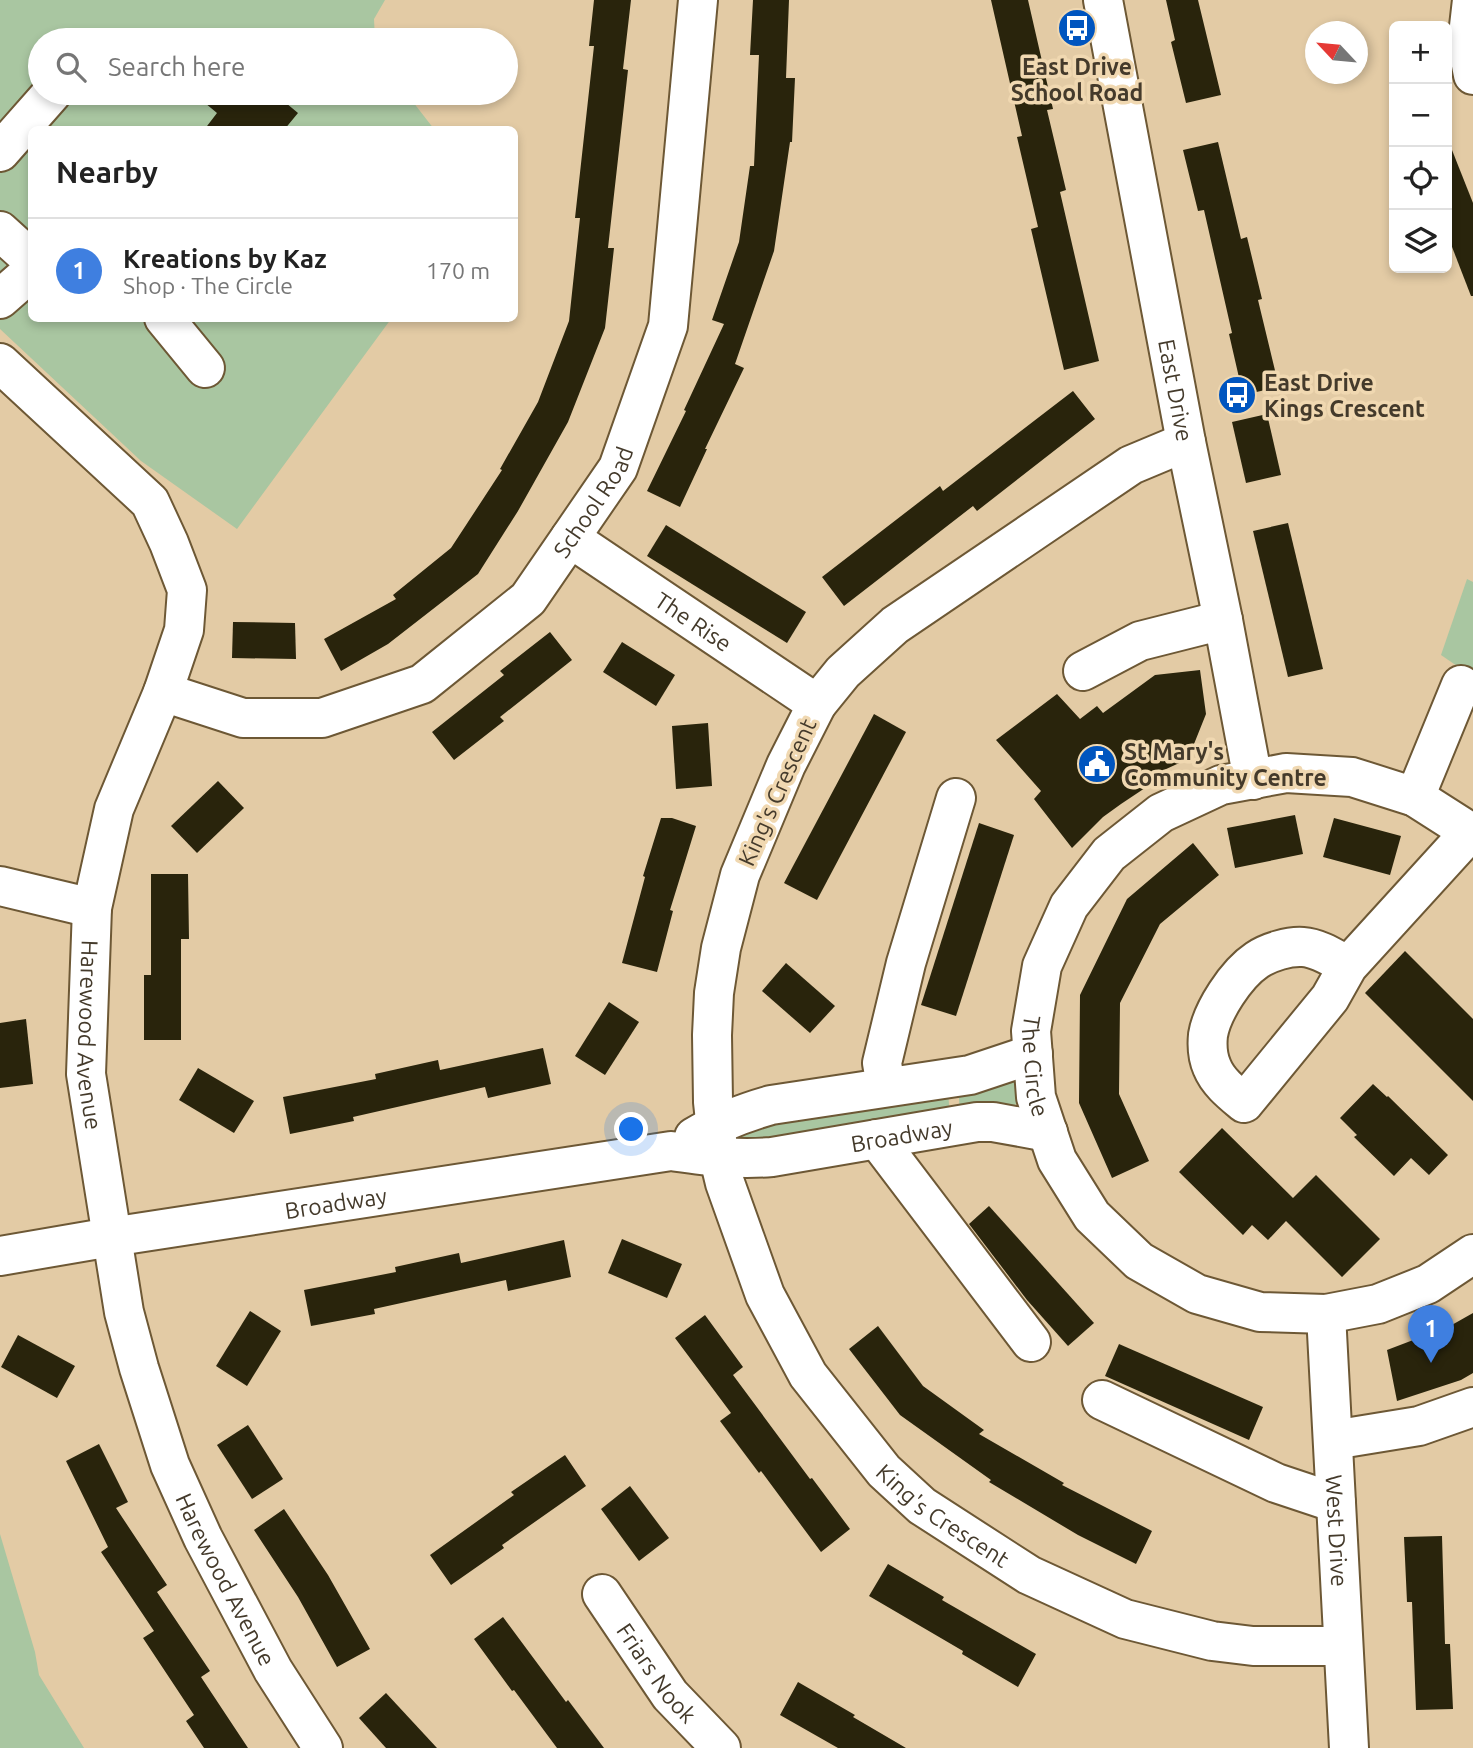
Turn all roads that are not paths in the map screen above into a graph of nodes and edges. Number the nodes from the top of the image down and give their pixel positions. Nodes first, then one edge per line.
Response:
1 (698, 0) edge
2 (1103, 0) edge
3 (1472, 0) edge
4 (1473, 75) edge
5 (41, 105) edge
6 (0, 152) edge
7 (0, 231) edge
8 (28, 256) edge
9 (28, 274) edge
10 (0, 299) edge
11 (167, 322) edge
12 (0, 363) edge
13 (205, 368) dead end
14 (1186, 442) junction
15 (570, 538) junction
16 (1223, 620) junction
17 (1083, 671) dead end
18 (1461, 685) dead end
19 (163, 692) junction
20 (817, 704) junction
21 (1253, 780) junction
22 (1415, 797) junction
23 (956, 798) dead end
24 (1472, 833) edge
25 (0, 887) edge
26 (92, 908) junction
27 (1348, 966) dead end
28 (1033, 1054) junction
29 (886, 1087) junction
30 (1048, 1132) junction
31 (877, 1139) junction
32 (718, 1141) junction
33 (111, 1237) junction
34 (1473, 1254) edge
35 (0, 1256) edge
36 (1326, 1314) junction
37 (1031, 1342) dead end
38 (1102, 1400) dead end
39 (1473, 1407) edge
40 (1333, 1440) junction
41 (1336, 1503) junction
42 (602, 1594) dead end
43 (1343, 1646) junction
44 (718, 1747) edge
45 (323, 1748) edge
46 (1349, 1748) edge

1 - 15 street, School Road
2 - 14 street, East Drive
3 - 4 street
5 - 6 street
7 - 8 street
9 - 10 street
11 - 13 street
12 - 19 street, Harewood Avenue
14 - 16 street, East Drive
14 - 20 street, King's Crescent
15 - 19 street, School Road
15 - 20 street, The Rise
16 - 17 street
16 - 21 street, East Drive
18 - 22 street
19 - 26 street, Harewood Avenue
20 - 32 street, King's Crescent
21 - 22 street, The Circle
21 - 28 street, The Circle
22 - 24 street, The Circle
23 - 29 street
24 - 27 street
25 - 26 street
26 - 33 street, Harewood Avenue
28 - 29 street
28 - 30 street, The Circle
29 - 32 street
30 - 31 street, Broadway
30 - 36 street, The Circle
31 - 32 street, Broadway
31 - 37 street
32 - 33 street, Broadway
32 - 43 street, King's Crescent
33 - 35 street, Broadway
33 - 45 street, Harewood Avenue
34 - 36 street, The Circle
36 - 40 street, West Drive
38 - 41 street
39 - 40 street
40 - 41 street, West Drive
41 - 43 street, West Drive
42 - 44 street, Friars Nook
43 - 46 street, West Drive

